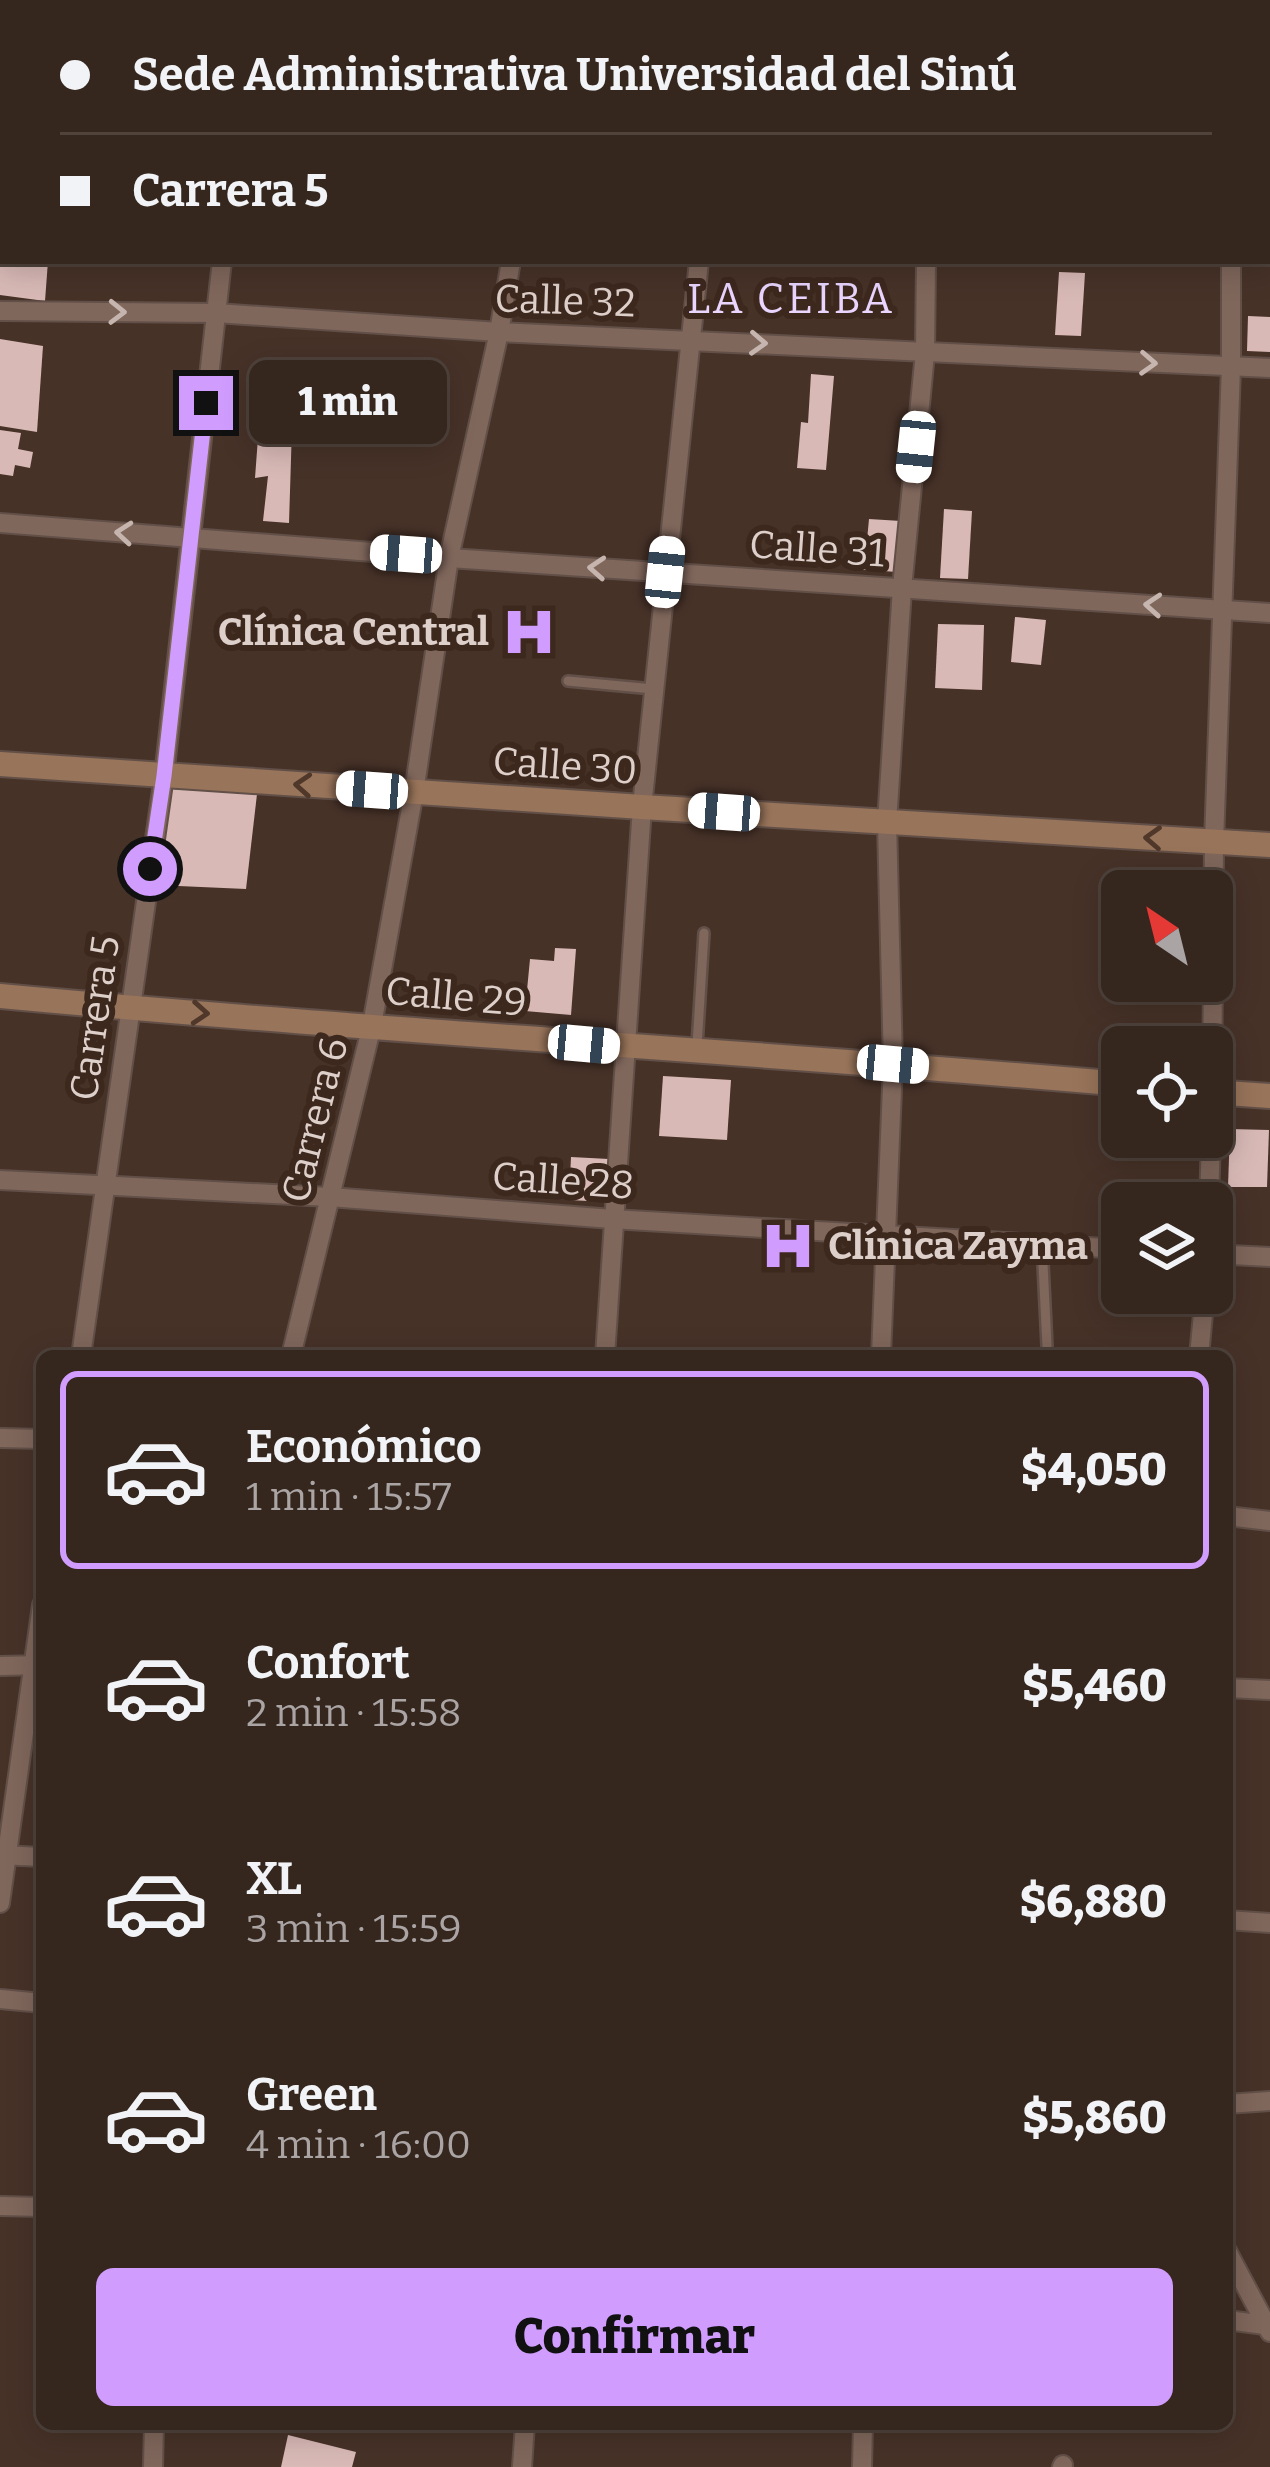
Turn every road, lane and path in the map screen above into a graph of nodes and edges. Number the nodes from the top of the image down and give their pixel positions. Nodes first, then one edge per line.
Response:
1 (222, 264) edge
2 (510, 264) edge
3 (699, 264) edge
4 (926, 264) edge
5 (1231, 264) edge
6 (0, 311) edge
7 (216, 313) junction
8 (499, 332) junction
9 (690, 339) junction
10 (925, 353) junction
11 (1231, 367) junction
12 (1270, 368) edge
13 (0, 523) edge
14 (191, 538) junction
15 (448, 558) junction
16 (665, 572) junction
17 (902, 588) junction
18 (1222, 610) junction
19 (1270, 613) edge
20 (568, 682) dead end
21 (653, 689) junction
22 (0, 764) edge
23 (164, 776) junction
24 (414, 793) junction
25 (642, 807) junction
26 (887, 823) junction
27 (1214, 842) junction
28 (1270, 845) edge
29 (704, 932) dead end
30 (0, 996) edge
31 (129, 1008) junction
32 (372, 1025) junction
33 (1213, 1026) edge
34 (627, 1047) junction
35 (696, 1051) junction
36 (893, 1064) junction
37 (1101, 1082) edge
38 (1233, 1094) edge
39 (1270, 1096) edge
40 (0, 1180) edge
41 (104, 1185) junction
42 (330, 1197) junction
43 (612, 1219) junction
44 (886, 1233) junction
45 (1042, 1244) junction
46 (1101, 1248) edge
47 (1233, 1255) edge
48 (1270, 1257) edge
49 (1202, 1314) edge
50 (1047, 1346) dead end
51 (81, 1350) edge
52 (292, 1350) edge
53 (605, 1350) edge
54 (881, 1350) edge
55 (1199, 1350) edge
56 (0, 1438) edge
57 (36, 1439) edge
58 (1233, 1517) edge
59 (1270, 1521) edge
60 (36, 1665) edge
61 (0, 1666) edge
62 (36, 1671) edge
63 (1233, 1688) edge
64 (1270, 1690) edge
65 (4, 1856) edge
66 (36, 1857) edge
67 (0, 1903) edge
68 (1233, 1920) edge
69 (1270, 1923) edge
70 (0, 1999) edge
71 (36, 2002) edge
72 (1270, 2101) edge
73 (1233, 2104) edge
74 (0, 2206) edge
75 (36, 2207) edge
76 (1233, 2262) edge
77 (1233, 2321) edge
78 (1268, 2329) edge
79 (154, 2430) edge
80 (525, 2430) edge
81 (863, 2430) edge
82 (153, 2467) edge
83 (522, 2467) edge
84 (862, 2467) edge

1 - 7 street, Carrera 5
2 - 8 street, Carrera 6
3 - 9 street
4 - 10 street
5 - 11 street
6 -> 7 street, Calle 32
7 - 8 street, Calle 32
7 - 14 street, Carrera 5
8 - 9 street, Calle 32
8 - 15 street, Carrera 6
9 -> 10 street, Calle 32
9 - 16 street
10 -> 11 street, Calle 32
10 - 17 street
11 - 12 street, Calle 32
11 - 18 street
14 -> 13 street, Calle 31
14 - 15 street, Calle 31
14 - 23 street, Carrera 5
16 -> 15 street, Calle 31
15 - 24 street, Carrera 6
16 - 17 street, Calle 31
16 - 21 street
18 -> 17 street, Calle 31
17 - 26 street
18 - 19 street, Calle 31
18 - 27 street
20 - 21 lane
21 - 25 street
22 - 23 street, Calle 30
24 -> 23 street, Calle 30
23 - 31 street, Carrera 5
24 - 25 street, Calle 30
24 - 32 street, Carrera 6
25 - 26 street, Calle 30
25 - 34 street
27 -> 26 street, Calle 30
26 - 36 street
27 - 28 street, Calle 30
27 - 33 street
29 - 35 lane
30 - 31 street, Calle 29
31 -> 32 street, Calle 29
31 - 41 street, Carrera 5
32 - 34 street, Calle 29
32 - 42 street, Carrera 6
34 - 35 street, Calle 29
34 - 43 street
35 - 36 street, Calle 29
36 - 37 street, Calle 29
36 - 44 street
38 - 39 street
40 - 41 street, Calle 28
41 - 42 street, Calle 28
41 - 51 street, Carrera 5
42 - 43 street, Calle 28
42 - 52 street, Carrera 6
43 - 44 street, Calle 28
43 - 53 street
44 - 45 street, Calle 28
44 - 54 street
45 - 46 street, Calle 28
45 - 50 lane
47 - 48 street
49 - 55 street
56 - 57 street
58 - 59 street
60 - 61 street
62 - 65 street
63 - 64 street
65 - 66 street
65 - 67 street
68 - 69 street
70 - 71 street
72 - 73 street
74 - 75 street
76 - 78 street
77 - 78 street
79 - 82 street
80 - 83 street
81 - 84 street

